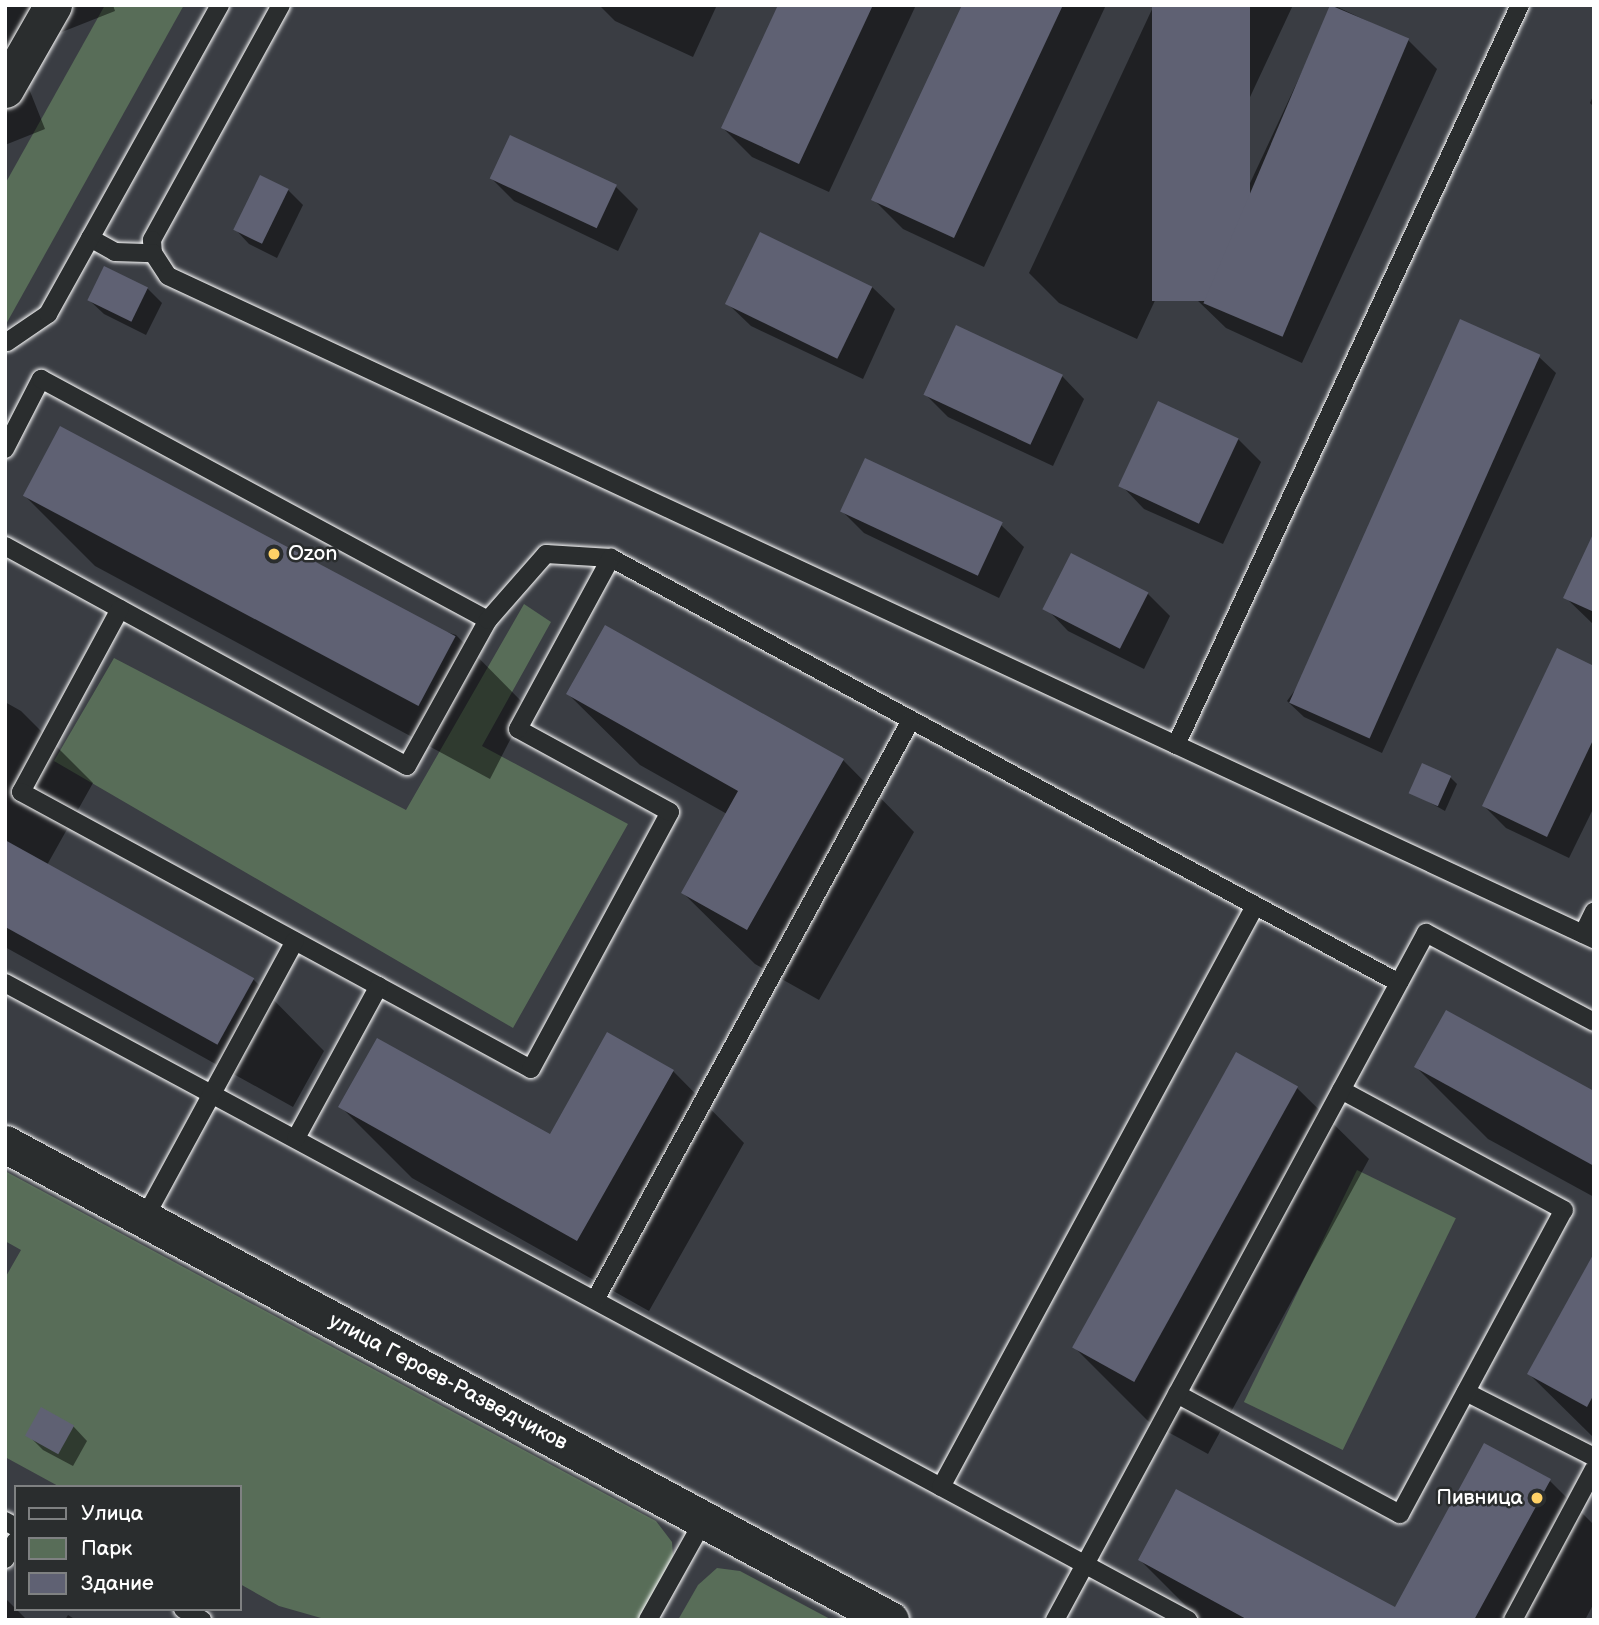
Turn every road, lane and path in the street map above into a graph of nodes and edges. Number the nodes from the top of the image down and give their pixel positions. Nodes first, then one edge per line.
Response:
1 (53, 5) edge
2 (220, 5) edge
3 (281, 5) edge
4 (1520, 5) edge
5 (5, 89) edge
6 (90, 238) junction
7 (153, 253) junction
8 (7, 342) edge
9 (5, 449) edge
10 (5, 546) edge
11 (611, 558) junction
12 (120, 609) junction
13 (488, 620) junction
14 (911, 720) junction
15 (1176, 745) junction
16 (1255, 906) junction
17 (1594, 911) edge
18 (1588, 937) edge
19 (295, 941) junction
20 (5, 983) edge
21 (1399, 983) junction
22 (379, 986) junction
23 (1594, 1021) edge
24 (1341, 1090) junction
25 (211, 1093) junction
26 (296, 1138) junction
27 (5, 1144) edge
28 (144, 1219) junction
29 (595, 1300) junction
30 (1466, 1392) junction
31 (1177, 1394) junction
32 (1594, 1457) edge
33 (1594, 1469) edge
34 (941, 1487) junction
35 (704, 1520) junction
36 (1085, 1564) junction
37 (186, 1611) edge
38 (202, 1620) edge
39 (648, 1620) edge
40 (890, 1620) edge
41 (1055, 1620) edge
42 (1188, 1620) edge
43 (1513, 1620) edge

1 - 5 street
2 - 6 lane
3 - 7 lane
4 - 15 lane
6 - 7 lane
6 - 8 lane
7 - 15 lane
9 - 13 lane
10 - 12 lane
11 - 13 lane
11 - 14 lane
11 - 22 lane
12 - 13 lane
12 - 19 lane
14 - 16 lane
14 - 29 lane
15 - 18 lane
16 - 21 lane
16 - 34 lane
17 - 18 lane
19 - 22 lane
19 - 25 lane
20 - 25 lane
21 - 23 lane
21 - 24 lane
22 - 26 lane
24 - 30 lane
24 - 31 lane
25 - 26 lane
25 - 28 lane
26 - 29 lane
27 - 28 street, улица Героев-Разведчиков
28 - 35 street, улица Героев-Разведчиков
29 - 34 lane
30 - 31 lane
30 - 32 lane
31 - 36 lane
33 - 43 lane
34 - 36 lane
35 - 39 lane
35 - 40 street, улица Героев-Разведчиков
36 - 41 lane
36 - 42 lane
37 - 38 lane

